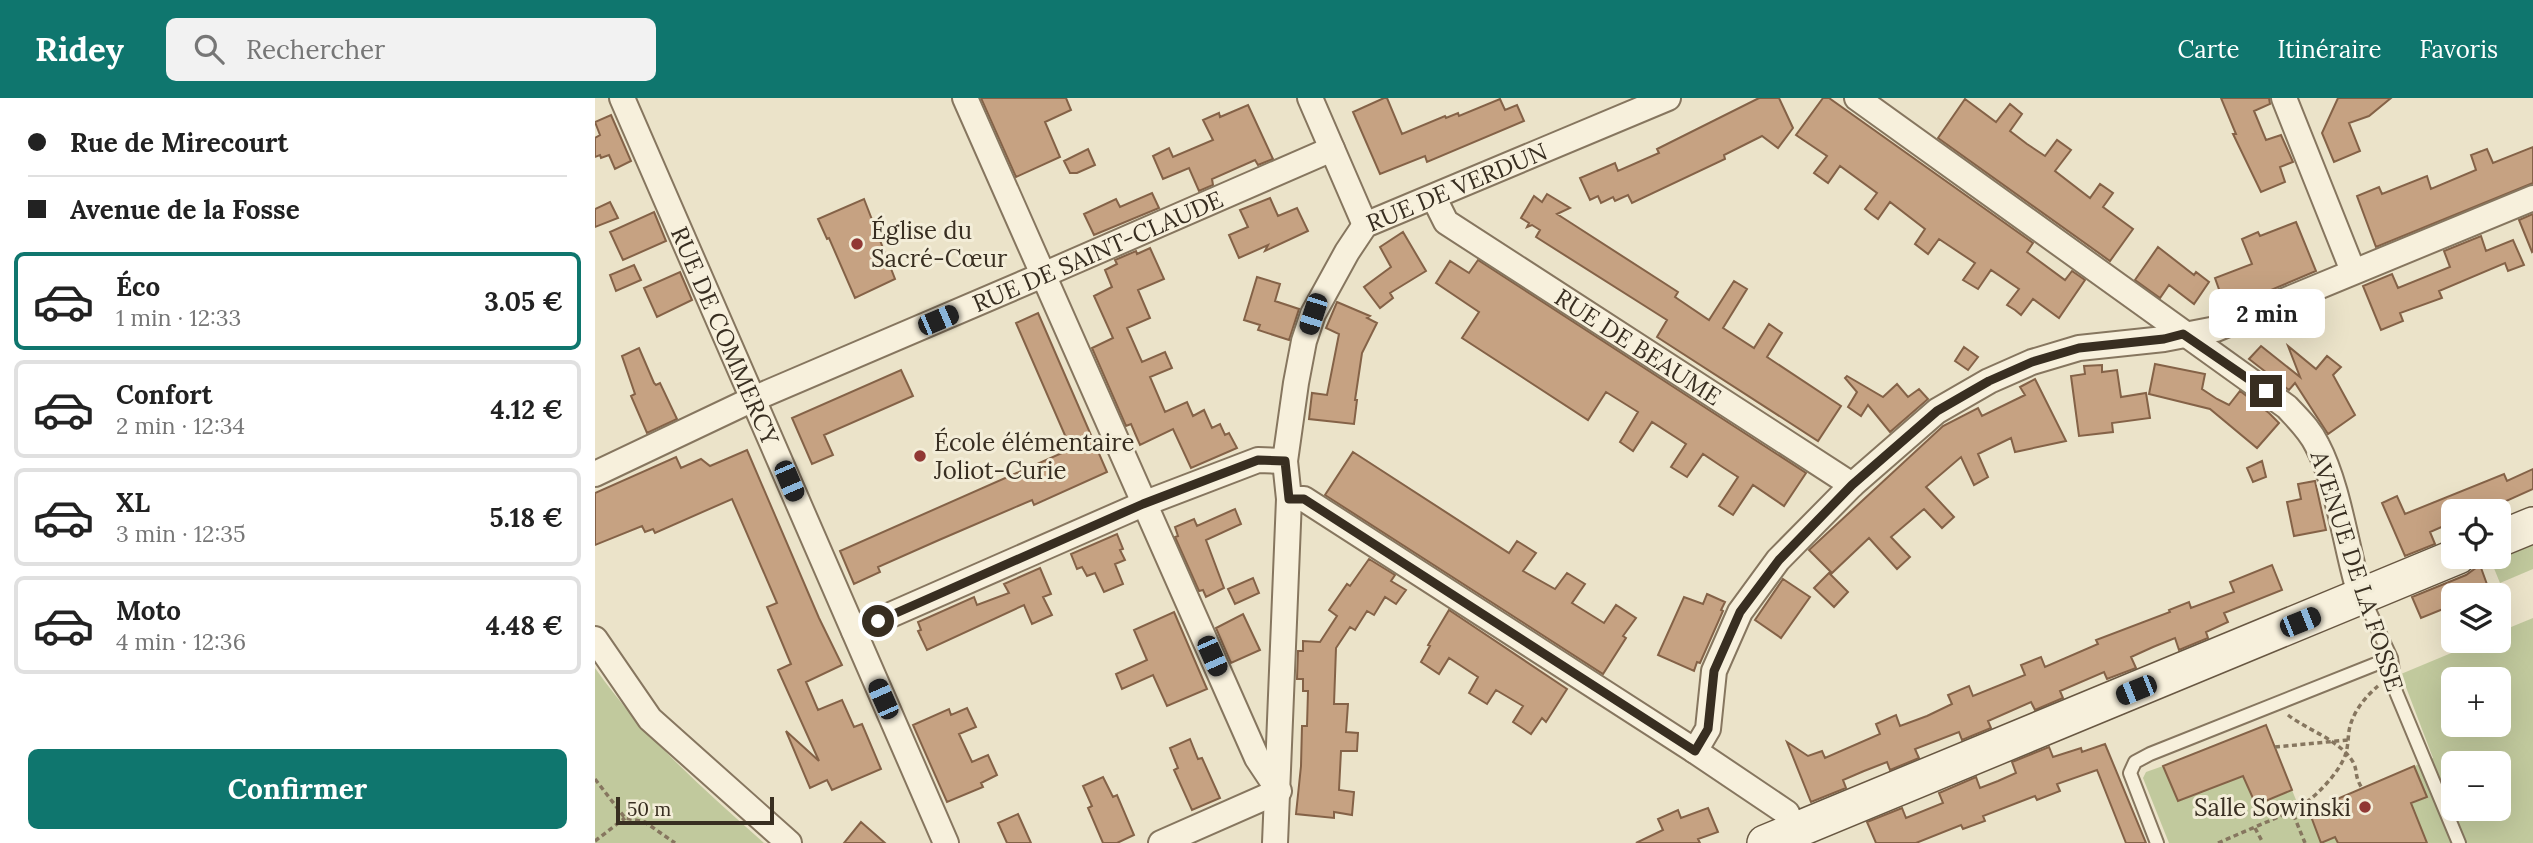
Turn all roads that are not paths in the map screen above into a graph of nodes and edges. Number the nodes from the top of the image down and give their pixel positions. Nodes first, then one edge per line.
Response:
1 (622, 98) edge
2 (965, 98) edge
3 (1310, 98) edge
4 (1668, 98) edge
5 (1857, 98) edge
6 (2284, 98) edge
7 (1332, 149) junction
8 (1434, 198) junction
9 (2533, 198) edge
10 (1365, 225) junction
11 (2353, 271) junction
12 (1043, 275) junction
13 (2183, 334) junction
14 (753, 399) junction
15 (1285, 461) junction
16 (595, 474) edge
17 (1852, 485) junction
18 (1289, 499) junction
19 (1143, 504) junction
20 (2533, 525) edge
21 (2511, 534) edge
22 (2441, 563) edge
23 (2363, 597) junction
24 (854, 631) junction
25 (595, 639) edge
26 (2391, 658) junction
27 (1695, 751) junction
28 (1279, 791) junction
29 (1780, 837) edge
30 (789, 843) edge
31 (946, 843) edge
32 (1161, 843) edge
33 (1275, 843) edge
34 (2157, 843) edge
35 (2459, 843) edge

1 - 14 street, RUE DE COMMERCY
2 - 12 street
3 - 7 street
4 - 8 street, RUE DE VERDUN
5 - 13 street, AVENUE DE LA FOSSE
6 - 11 street
7 - 10 street
7 - 12 street, RUE DE SAINT-CLAUDE
8 - 10 street, RUE DE VERDUN
8 - 17 street, RUE DE BEAUME
9 - 11 street
10 - 15 street, RUE DE VERDUN
11 - 13 street
12 - 14 street, RUE DE SAINT-CLAUDE
12 - 19 street
13 - 17 street
13 - 23 street, AVENUE DE LA FOSSE
14 - 16 street, RUE DE SAINT-CLAUDE
14 - 24 street, RUE DE COMMERCY
15 - 18 street, RUE DE VERDUN
15 - 19 street
17 - 27 street
18 - 27 street
18 - 28 street, RUE DE VERDUN
19 - 24 street
19 - 28 street
20 - 21 street
22 - 23 street
23 - 26 lane, AVENUE DE LA FOSSE
23 - 29 street
24 - 31 street, RUE DE COMMERCY
25 - 30 street
26 - 34 lane
26 - 35 lane, AVENUE DE LA FOSSE
27 - 29 street
28 - 32 street
28 - 33 street, RUE DE VERDUN

